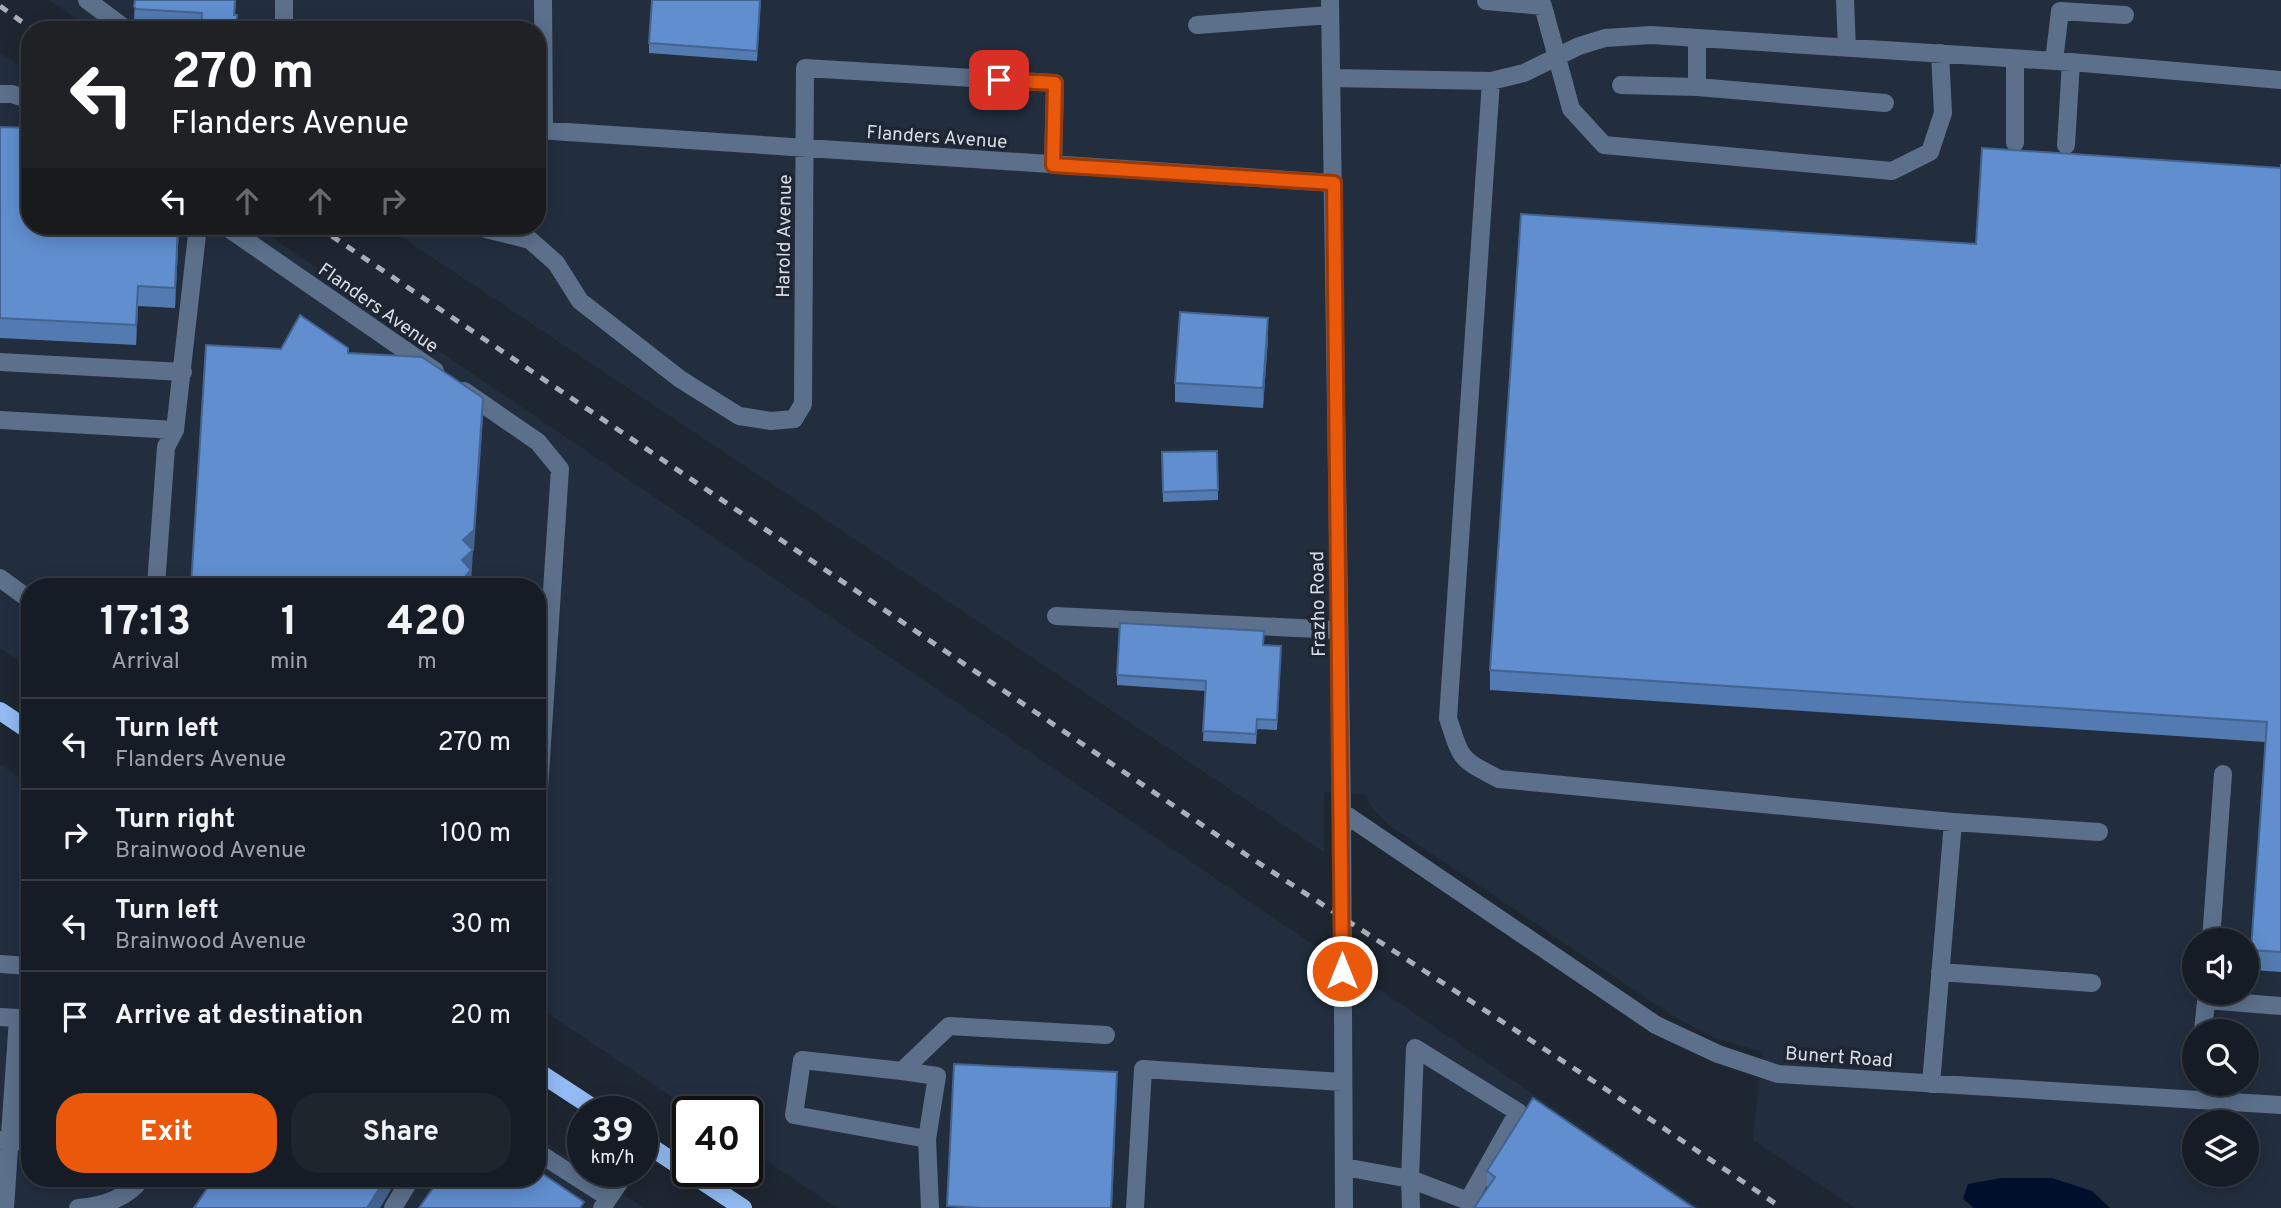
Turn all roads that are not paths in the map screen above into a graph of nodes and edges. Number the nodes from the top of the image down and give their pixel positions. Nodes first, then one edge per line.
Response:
1 (87, 0) edge
2 (284, 0) edge
3 (543, 0) edge
4 (1845, 0) edge
5 (1486, 1) edge
6 (1330, 7) edge
7 (2125, 15) dead end
8 (115, 21) edge
9 (284, 21) edge
10 (543, 21) edge
11 (1197, 25) dead end
12 (1697, 38) junction
13 (1847, 48) junction
14 (1940, 53) junction
15 (1558, 57) junction
16 (2015, 59) junction
17 (2063, 62) junction
18 (1332, 78) junction
19 (2281, 80) edge
20 (1491, 81) junction
21 (1621, 85) dead end
22 (1697, 87) junction
23 (0, 94) edge
24 (21, 97) edge
25 (1885, 103) dead end
26 (546, 130) edge
27 (2015, 143) dead end
28 (2066, 145) dead end
29 (805, 148) junction
30 (1053, 165) junction
31 (1334, 183) junction
32 (197, 235) edge
33 (238, 235) edge
34 (510, 235) edge
35 (0, 362) edge
36 (183, 372) junction
37 (0, 420) edge
38 (175, 430) junction
39 (0, 578) edge
40 (157, 578) edge
41 (21, 593) edge
42 (1056, 616) dead end
43 (1338, 631) junction
44 (546, 682) edge
45 (0, 711) edge
46 (21, 725) edge
47 (2223, 774) dead end
48 (1342, 813) junction
49 (1953, 822) junction
50 (2099, 832) dead end
51 (2212, 928) edge
52 (0, 964) edge
53 (21, 965) edge
54 (1940, 972) junction
55 (2092, 983) dead end
56 (2259, 1003) edge
57 (2281, 1006) edge
58 (16, 1018) edge
59 (1106, 1035) dead end
60 (902, 1071) junction
61 (546, 1077) edge
62 (1342, 1082) junction
63 (1931, 1084) junction
64 (2182, 1091) edge
65 (574, 1096) edge
66 (2227, 1096) edge
67 (2281, 1105) edge
68 (927, 1139) junction
69 (5, 1140) edge
70 (658, 1154) edge
71 (546, 1159) edge
72 (1343, 1167) junction
73 (1410, 1179) junction
74 (136, 1187) edge
75 (406, 1187) edge
76 (616, 1187) edge
77 (606, 1203) edge
78 (1468, 1204) edge
79 (0, 1207) edge
80 (5, 1208) edge
81 (13, 1208) edge
82 (78, 1208) edge
83 (393, 1208) edge
84 (743, 1208) edge
85 (930, 1208) edge
86 (1135, 1208) edge
87 (1343, 1208) edge
88 (1410, 1208) edge

1 - 8 street
2 - 9 street
3 - 10 street
4 - 13 street
5 - 15 street
6 - 11 street
6 - 18 street, Frazho Road
7 - 17 street
12 - 13 street
12 - 15 street
12 - 22 street
13 - 14 street
14 - 15 street
14 - 16 street
15 - 20 street
16 - 17 street
16 - 27 street
17 - 19 street
17 - 28 street
18 - 20 street
18 - 31 street, Frazho Road
20 - 49 street
21 - 22 street
22 - 25 street
23 - 24 street
26 - 29 street, Flanders Avenue
29 - 30 street, Flanders Avenue
29 - 30 street, Harold Avenue
29 - 34 street, Harold Avenue
30 - 31 street, Flanders Avenue
31 - 43 street, Frazho Road
32 - 36 street
33 - 44 street, Flanders Avenue
35 - 36 street
36 - 38 street
37 - 38 street
38 - 40 street
39 - 41 street
42 - 43 street
43 - 48 street, Frazho Road
45 - 46 main road
47 - 51 street
48 - 62 street, Frazho Road
48 - 63 street, Bunert Road
49 - 50 street
49 - 54 street
52 - 53 street
54 - 55 street
54 - 63 street
56 - 57 street
58 - 69 street
59 - 60 street
60 - 68 street
60 - 68 street
61 - 65 main road
62 - 72 street, Frazho Road
62 - 86 street
63 - 64 street, Bunert Road
66 - 67 street, Bunert Road
68 - 85 street
69 - 80 street
70 - 84 main road
71 - 77 street
72 - 73 street
72 - 87 street, Frazho Road
73 - 78 street
73 - 78 street
73 - 88 street
74 - 82 street
75 - 83 street
76 - 77 street
79 - 80 street
80 - 81 street

